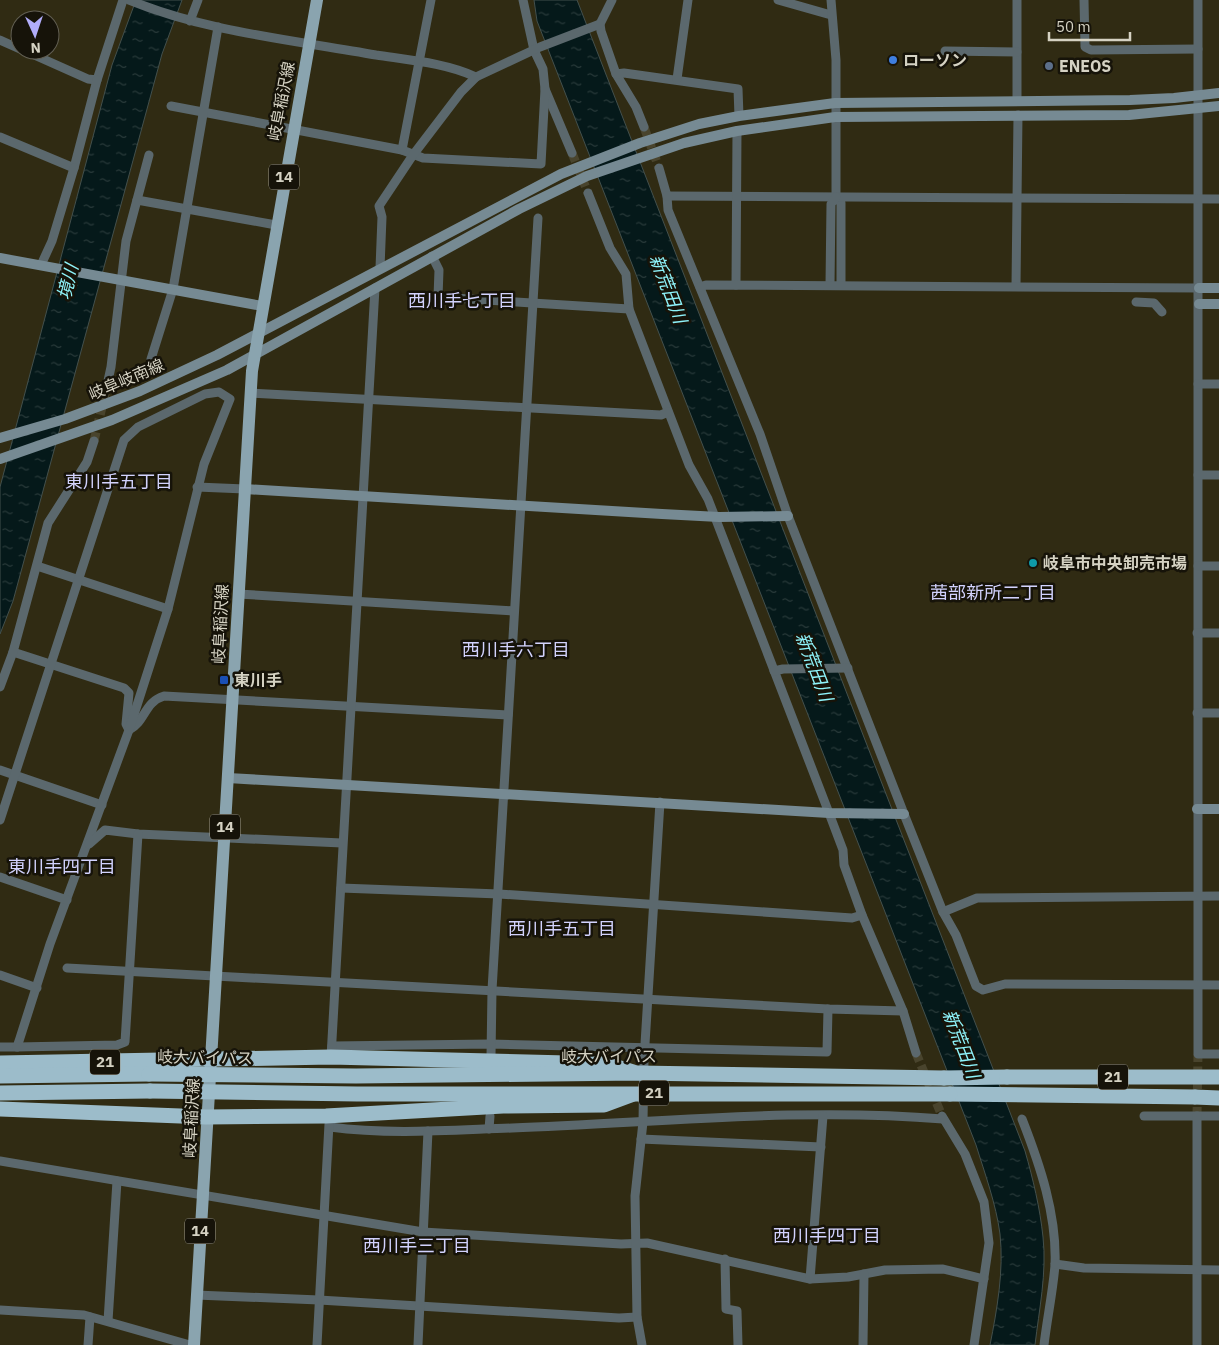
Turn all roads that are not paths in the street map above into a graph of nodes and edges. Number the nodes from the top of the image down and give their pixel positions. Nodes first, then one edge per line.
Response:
1 (123, 0) edge
2 (129, 0) edge
3 (198, 0) edge
4 (317, 0) edge
5 (430, 0) edge
6 (523, 0) edge
7 (612, 0) edge
8 (688, 0) edge
9 (778, 0) edge
10 (831, 0) edge
11 (1017, 0) edge
12 (1084, 0) edge
13 (1198, 0) edge
14 (831, 15) junction
15 (188, 21) junction
16 (596, 25) junction
17 (218, 27) junction
18 (309, 42) junction
19 (537, 49) junction
20 (1198, 49) junction
21 (945, 51) dead end
22 (1017, 52) junction
23 (46, 60) edge
24 (419, 62) junction
25 (616, 74) junction
26 (476, 77) junction
27 (677, 79) junction
28 (97, 80) junction
29 (545, 88) junction
30 (1219, 93) edge
31 (1198, 96) junction
32 (1018, 100) junction
33 (835, 103) junction
34 (171, 106) dead end
35 (1219, 106) edge
36 (1198, 109) junction
37 (203, 112) junction
38 (1018, 115) junction
39 (739, 116) junction
40 (835, 117) junction
41 (644, 127) tunnel mouth
42 (292, 130) junction
43 (737, 131) junction
44 (0, 137) edge
45 (402, 150) junction
46 (572, 153) tunnel mouth
47 (149, 155) dead end
48 (413, 155) junction
49 (74, 168) junction
50 (659, 168) tunnel mouth
51 (588, 193) tunnel mouth
52 (667, 196) junction
53 (736, 197) junction
54 (836, 197) junction
55 (1017, 197) junction
56 (1199, 199) junction
57 (1219, 199) edge
58 (137, 200) junction
59 (186, 209) junction
60 (538, 218) dead end
61 (276, 224) junction
62 (2, 256) edge
63 (432, 256) junction
64 (45, 266) junction
65 (380, 268) junction
66 (116, 279) junction
67 (736, 285) junction
68 (830, 285) junction
69 (841, 285) junction
70 (1016, 286) junction
71 (700, 287) junction
72 (375, 288) junction
73 (1199, 288) junction
74 (1219, 288) edge
75 (173, 289) junction
76 (533, 302) junction
77 (1136, 302) dead end
78 (1199, 304) junction
79 (1219, 304) edge
80 (262, 306) junction
81 (630, 309) junction
82 (1162, 312) dead end
83 (258, 334) junction
84 (255, 354) junction
85 (151, 359) dead end
86 (1198, 384) junction
87 (1219, 384) edge
88 (106, 390) tunnel mouth
89 (251, 393) junction
90 (368, 401) junction
91 (528, 409) junction
92 (668, 412) junction
93 (0, 438) edge
94 (94, 441) tunnel mouth
95 (0, 459) edge
96 (1198, 475) junction
97 (1219, 475) edge
98 (198, 487) junction
99 (245, 489) junction
100 (362, 497) junction
101 (522, 506) junction
102 (716, 516) junction
103 (784, 516) junction
104 (37, 566) junction
105 (1198, 566) junction
106 (1219, 566) edge
107 (79, 580) junction
108 (238, 594) junction
109 (358, 602) junction
110 (168, 610) junction
111 (514, 612) junction
112 (1197, 633) junction
113 (1219, 633) edge
114 (13, 652) junction
115 (52, 665) junction
116 (848, 668) junction
117 (779, 670) junction
118 (0, 687) edge
119 (232, 700) junction
120 (351, 707) junction
121 (1197, 713) junction
122 (1219, 713) edge
123 (508, 715) junction
124 (129, 730) junction
125 (0, 770) edge
126 (15, 775) junction
127 (228, 778) junction
128 (345, 785) junction
129 (505, 794) junction
130 (660, 802) junction
131 (102, 805) junction
132 (1197, 809) junction
133 (1219, 809) edge
134 (832, 813) junction
135 (899, 814) junction
136 (0, 820) edge
137 (138, 834) junction
138 (224, 837) junction
139 (342, 843) junction
140 (88, 844) junction
141 (0, 877) edge
142 (341, 888) junction
143 (499, 894) junction
144 (1198, 896) junction
145 (1219, 896) edge
146 (67, 900) junction
147 (653, 906) junction
148 (943, 912) junction
149 (862, 915) junction
150 (67, 968) dead end
151 (130, 971) junction
152 (216, 974) junction
153 (0, 975) edge
154 (336, 981) junction
155 (1198, 985) junction
156 (1219, 985) edge
157 (37, 988) junction
158 (492, 990) junction
159 (648, 999) junction
160 (828, 1009) junction
161 (903, 1011) junction
162 (491, 1044) junction
163 (0, 1047) edge
164 (17, 1047) junction
165 (645, 1048) junction
166 (332, 1052) junction
167 (916, 1053) tunnel mouth
168 (1219, 1054) edge
169 (491, 1056) dead end
170 (210, 1061) junction
171 (0, 1063) edge
172 (636, 1073) junction
173 (0, 1076) edge
174 (1219, 1077) edge
175 (0, 1093) edge
176 (637, 1093) junction
177 (1219, 1098) edge
178 (0, 1109) edge
179 (490, 1116) dead end
180 (823, 1116) junction
181 (1144, 1116) dead end
182 (1197, 1116) junction
183 (1219, 1116) edge
184 (206, 1117) junction
185 (1022, 1119) dead end
186 (328, 1122) junction
187 (643, 1122) junction
188 (489, 1129) junction
189 (428, 1131) junction
190 (641, 1138) junction
191 (821, 1147) junction
192 (0, 1160) edge
193 (117, 1181) junction
194 (203, 1196) junction
195 (324, 1216) junction
196 (423, 1232) junction
197 (634, 1243) junction
198 (725, 1259) junction
199 (1055, 1264) junction
200 (1197, 1270) junction
201 (1219, 1270) edge
202 (864, 1274) junction
203 (810, 1279) junction
204 (984, 1279) junction
205 (196, 1296) junction
206 (319, 1300) junction
207 (420, 1306) junction
208 (0, 1310) edge
209 (90, 1317) junction
210 (637, 1317) junction
211 (108, 1320) junction
212 (88, 1345) edge
213 (190, 1345) edge
214 (194, 1345) edge
215 (316, 1345) edge
216 (418, 1345) edge
217 (642, 1345) edge
218 (738, 1345) edge
219 (863, 1345) edge
220 (974, 1345) edge
221 (1044, 1345) edge
222 (1197, 1345) edge

1 - 28 street
2 - 15 street
3 - 15 street
4 - 18 main road, 岐阜稲沢線 / 14
5 - 24 street
6 - 19 street
7 - 16 street
8 - 27 street
9 - 14 street
10 - 14 street
11 - 22 street
12 - 20 street
13 - 20 street
14 - 33 street
15 - 17 street
16 - 19 street
16 - 25 street
17 - 18 street
17 - 37 street
18 - 24 street
18 - 42 main road, 岐阜稲沢線 / 14
19 - 26 street
19 - 29 street
20 - 31 street
21 - 22 street
22 - 32 street
23 - 28 street
24 - 26 street
24 - 45 street
25 - 27 street
25 - 41 street
26 - 48 street
27 - 39 street
28 - 49 street
29 - 46 street
29 - 48 street
30 - 31 street, 岐阜岐南線
31 - 32 street, 岐阜岐南線
31 - 36 street
32 - 33 street, 岐阜岐南線
33 - 39 street, 岐阜岐南線
33 - 40 street
34 - 37 street
35 - 36 street, 岐阜岐南線
36 - 38 street, 岐阜岐南線
36 - 56 street
37 - 42 street
37 - 59 street
38 - 40 street, 岐阜岐南線
38 - 55 street
39 - 65 street, 岐阜岐南線
40 - 43 street, 岐阜岐南線
40 - 54 street
42 - 45 street
42 - 61 main road, 岐阜稲沢線 / 14
43 - 53 street
43 - 63 street, 岐阜岐南線
44 - 49 street
45 - 48 street
47 - 58 street
48 - 65 street
49 - 64 street
50 - 52 street
51 - 81 street
52 - 53 street
52 - 71 street
53 - 54 street
53 - 67 street
54 - 55 street
54 - 68 street
54 - 69 street
55 - 56 street
55 - 70 street
56 - 57 street
56 - 73 street
58 - 59 street
58 - 66 street
59 - 61 street
59 - 75 street
60 - 76 street
61 - 80 main road, 岐阜稲沢線 / 14
62 - 64 street
63 - 72 street, 岐阜岐南線
63 - 76 street
64 - 66 street
65 - 83 street, 岐阜岐南線
66 - 75 street
66 - 88 street
67 - 68 street
67 - 71 street
68 - 69 street
69 - 70 street
70 - 73 street
71 - 103 street
72 - 84 street, 岐阜岐南線
72 - 90 street
73 - 74 street
73 - 78 street
75 - 80 street
75 - 85 street
76 - 81 street
76 - 91 street
77 - 82 street
78 - 79 street
78 - 86 street
80 - 83 main road, 岐阜稲沢線 / 14
81 - 92 street
83 - 84 main road, 岐阜稲沢線 / 14
83 - 93 street, 岐阜岐南線
84 - 89 main road, 岐阜稲沢線 / 14
84 - 95 street, 岐阜岐南線
86 - 87 street
86 - 96 street
89 - 90 street
89 - 99 main road, 岐阜稲沢線 / 14
90 - 91 street
90 - 100 street
91 - 92 street
91 - 101 street
92 - 102 street
94 - 104 street
96 - 97 street
96 - 105 street
98 - 99 street
98 - 107 street
98 - 110 street
99 - 100 street
99 - 108 main road, 岐阜稲沢線 / 14
100 - 101 street
100 - 109 street
101 - 102 street
101 - 111 street
102 - 103 street
102 - 117 street
103 - 116 street
104 - 107 street
104 - 114 street
105 - 106 street
105 - 112 street
107 - 110 street
107 - 115 street
108 - 109 street
108 - 119 main road, 岐阜稲沢線 / 14
109 - 111 street
109 - 120 street
110 - 124 street
111 - 123 street
112 - 113 street
112 - 121 street
114 - 115 street
114 - 118 street
115 - 124 street
115 - 126 street
116 - 117 street
116 - 135 street
117 - 134 street
119 - 120 street
119 - 124 street
119 - 127 main road, 岐阜稲沢線 / 14
120 - 123 street
120 - 128 street
121 - 122 street
121 - 132 street
123 - 129 street
124 - 131 street
125 - 126 street
126 - 131 street
126 - 136 street
127 - 128 street
127 - 138 main road, 岐阜稲沢線 / 14
128 - 129 street
128 - 139 street
129 - 130 street
129 - 143 street
130 - 134 street
130 - 147 street
131 - 140 street
132 - 133 street
132 - 144 street
134 - 135 street
134 - 149 street
135 - 148 street
137 - 138 street
137 - 140 street
137 - 151 street
138 - 139 street
138 - 152 main road, 岐阜稲沢線 / 14
139 - 142 street
140 - 146 street
141 - 146 street
142 - 143 street
142 - 154 street
143 - 147 street
143 - 158 street
144 - 145 street
144 - 148 street
144 - 155 street
146 - 157 street
147 - 149 street
147 - 159 street
148 - 155 street
149 - 161 street
150 - 151 street
151 - 152 street
151 - 164 street
152 - 154 street
152 - 170 main road, 岐阜稲沢線 / 14
153 - 157 street
154 - 158 street
154 - 166 street
155 - 156 street
155 - 168 street
157 - 164 street
158 - 159 street
158 - 162 street
159 - 160 street
159 - 165 street
160 - 161 street
160 - 165 street
161 - 167 street
162 - 165 street
162 - 166 street
162 - 169 street
163 - 164 street
165 - 187 street
166 - 170 highway, 21
166 - 172 highway, 21
170 - 171 highway, 21
170 - 184 main road, 岐阜稲沢線 / 14
172 - 173 highway, 岐大バイパス / 21, bridge
172 - 174 highway, 岐大バイパス / 21, bridge
175 - 176 highway, 21, bridge
176 - 177 highway, 21, bridge
176 - 186 highway, 21
178 - 184 highway, 21
179 - 188 street
180 - 187 street
180 - 191 street
180 - 204 street
181 - 182 street
182 - 183 street
182 - 200 street
184 - 186 highway, 21
184 - 194 main road, 岐阜稲沢線 / 14
185 - 199 street
186 - 189 street
186 - 195 street
187 - 188 street
187 - 190 street
188 - 189 street
189 - 196 street
190 - 191 street
190 - 197 street
191 - 203 street
192 - 193 street
193 - 194 street
193 - 211 street
194 - 195 street
194 - 205 main road, 岐阜稲沢線 / 14
195 - 196 street
195 - 206 street
196 - 197 street
196 - 207 street
197 - 198 street
197 - 210 street
198 - 203 street
198 - 218 street
199 - 200 street
199 - 221 street
200 - 201 street
200 - 222 street
202 - 203 street
202 - 204 street
202 - 219 street
204 - 220 street
205 - 206 street
205 - 214 main road, 岐阜稲沢線 / 14
206 - 207 street
206 - 215 street
207 - 210 street
207 - 216 street
208 - 209 street
209 - 211 street
209 - 212 street
210 - 217 street
211 - 213 street

